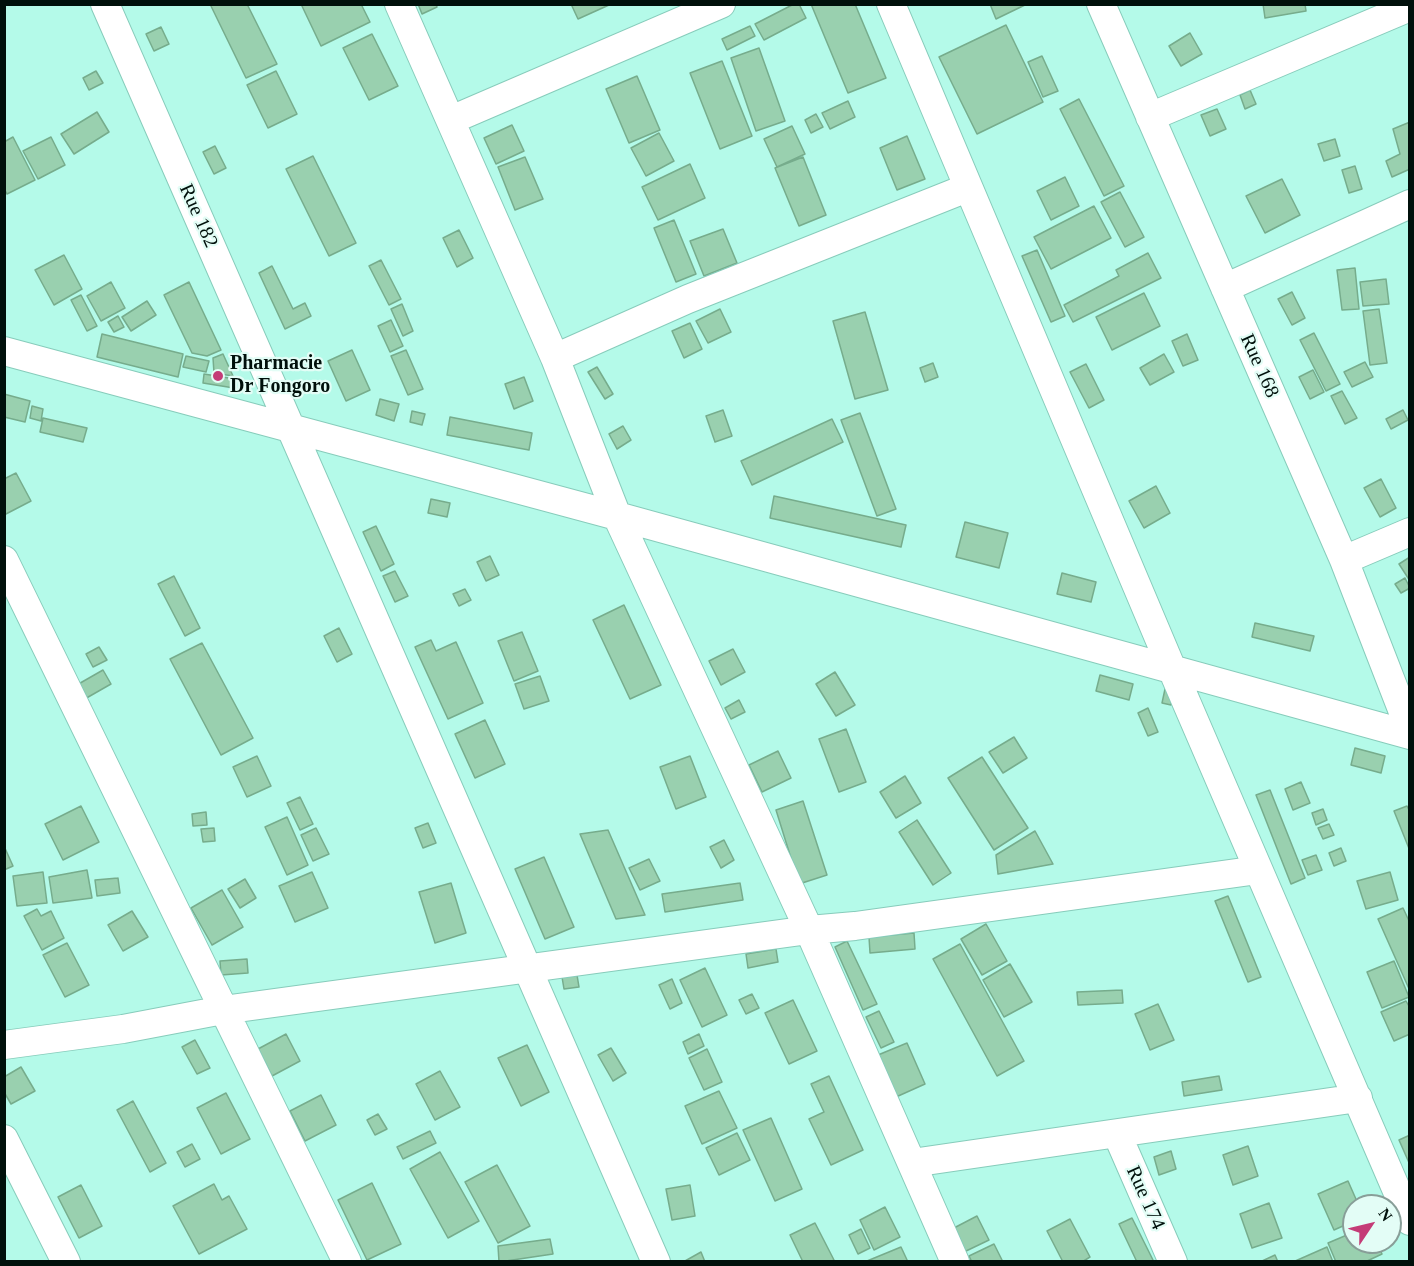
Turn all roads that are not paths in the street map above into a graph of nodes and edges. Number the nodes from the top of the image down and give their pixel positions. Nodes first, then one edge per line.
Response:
1 (105, 4) edge
2 (399, 4) edge
3 (721, 4) edge
4 (891, 4) edge
5 (1101, 4) edge
6 (1410, 7) edge
7 (1150, 117) junction
8 (451, 120) junction
9 (968, 188) junction
10 (1410, 204) edge
11 (1225, 288) junction
12 (4, 351) edge
13 (555, 358) junction
14 (290, 428) junction
15 (617, 516) junction
16 (1410, 532) edge
17 (4, 560) edge
18 (1344, 560) junction
19 (1172, 669) junction
20 (1410, 732) edge
21 (1258, 870) junction
22 (809, 930) junction
23 (528, 969) junction
24 (223, 1010) junction
25 (4, 1045) edge
26 (1358, 1098) junction
27 (1117, 1134) junction
28 (4, 1139) edge
29 (912, 1163) junction
30 (1410, 1221) edge
31 (66, 1262) edge
32 (347, 1262) edge
33 (656, 1262) edge
34 (956, 1262) edge
35 (1173, 1262) edge

1 - 14 street, Rue 182
2 - 8 street
3 - 8 street
4 - 9 street
5 - 7 street, Rue 168
6 - 7 street
7 - 11 street, Rue 168
8 - 13 street
9 - 13 street
9 - 19 street
10 - 11 street
11 - 18 street, Rue 168
12 - 14 street
13 - 15 street
14 - 15 street
14 - 23 street, Rue 182
15 - 19 street
15 - 22 street
16 - 18 street
17 - 24 street
18 - 20 street, Rue 168
19 - 20 street
19 - 21 street
21 - 22 street
21 - 26 street
22 - 23 street
22 - 29 street
23 - 24 street
23 - 33 street, Rue 182
24 - 25 street
24 - 32 street
26 - 27 street
26 - 30 street
27 - 29 street
27 - 35 street, Rue 174
28 - 31 street
29 - 34 street

